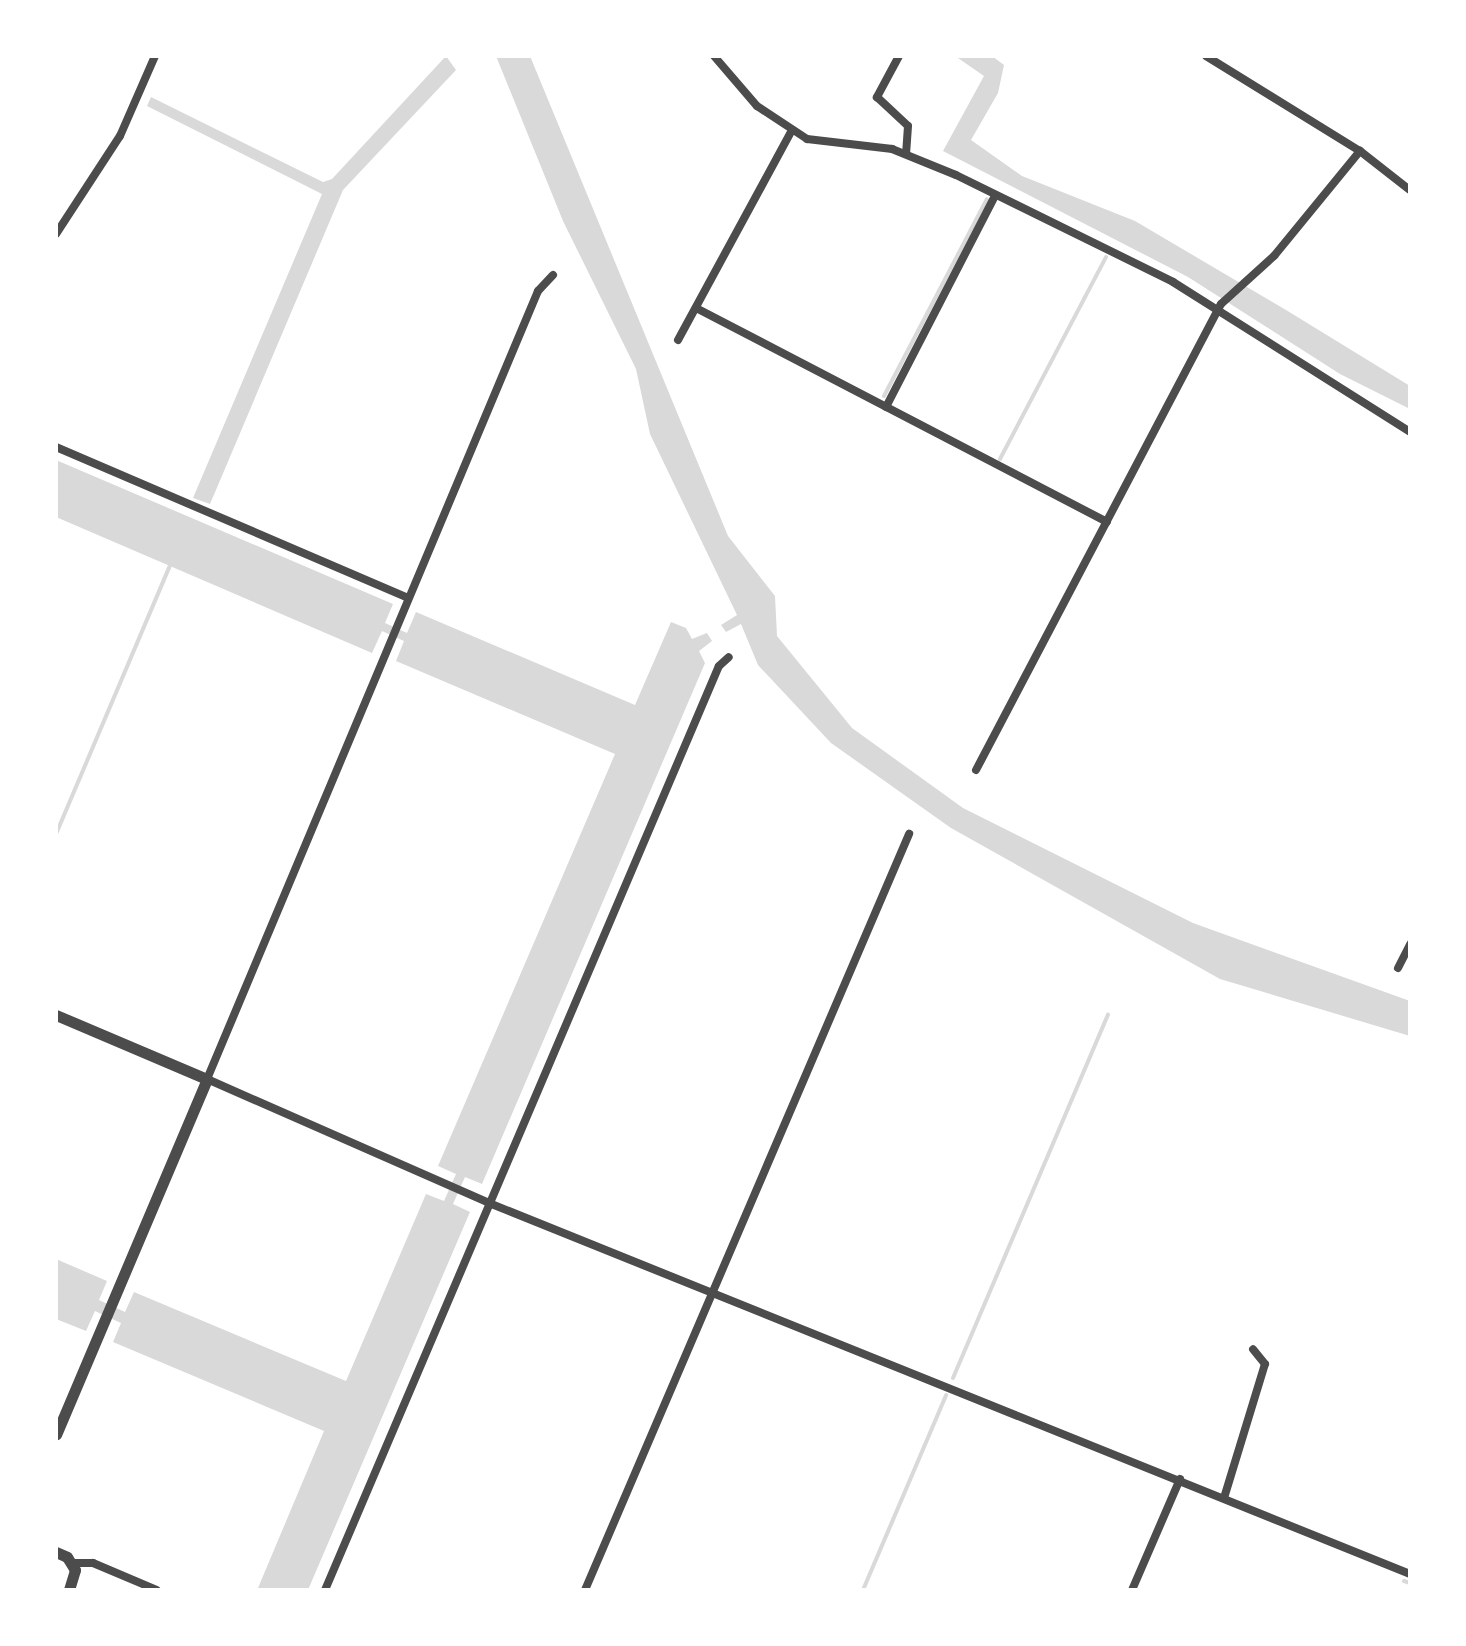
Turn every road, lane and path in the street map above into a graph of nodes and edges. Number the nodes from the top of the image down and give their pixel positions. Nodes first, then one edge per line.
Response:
1 (155, 56) edge
2 (714, 56) edge
3 (899, 56) edge
4 (1206, 56) edge
5 (792, 130) junction
6 (1360, 151) junction
7 (906, 153) junction
8 (1410, 190) edge
9 (995, 196) junction
10 (56, 234) edge
11 (553, 275) dead end
12 (1219, 308) junction
13 (698, 309) junction
14 (678, 340) dead end
15 (886, 407) junction
16 (1410, 432) edge
17 (56, 447) edge
18 (1107, 522) junction
19 (408, 598) junction
20 (729, 657) dead end
21 (976, 770) dead end
22 (909, 834) dead end
23 (1410, 944) edge
24 (1398, 968) dead end
25 (56, 1015) edge
26 (207, 1079) junction
27 (489, 1203) junction
28 (712, 1291) junction
29 (1253, 1349) dead end
30 (56, 1434) edge
31 (1180, 1479) junction
32 (1224, 1498) junction
33 (56, 1552) edge
34 (72, 1563) junction
35 (1410, 1574) edge
36 (69, 1590) edge
37 (157, 1590) edge
38 (325, 1590) edge
39 (585, 1590) edge
40 (1132, 1590) edge

1 - 10 street
2 - 5 street
3 - 7 street
4 - 6 street
5 - 7 street
5 - 13 street
6 - 8 street
6 - 12 street
7 - 9 street
9 - 12 street
9 - 15 street
11 - 19 street
12 - 16 street
12 - 18 street
13 - 14 street
13 - 15 street
15 - 18 street
17 - 19 street
18 - 21 street
19 - 26 street
20 - 27 street
22 - 28 street
23 - 24 street
25 - 26 street
26 - 27 street
26 - 30 street
27 - 28 street
27 - 38 street
28 - 31 street
28 - 39 street
29 - 32 street
31 - 32 street
31 - 40 street
32 - 35 street
33 - 34 street
34 - 36 street
34 - 37 street

